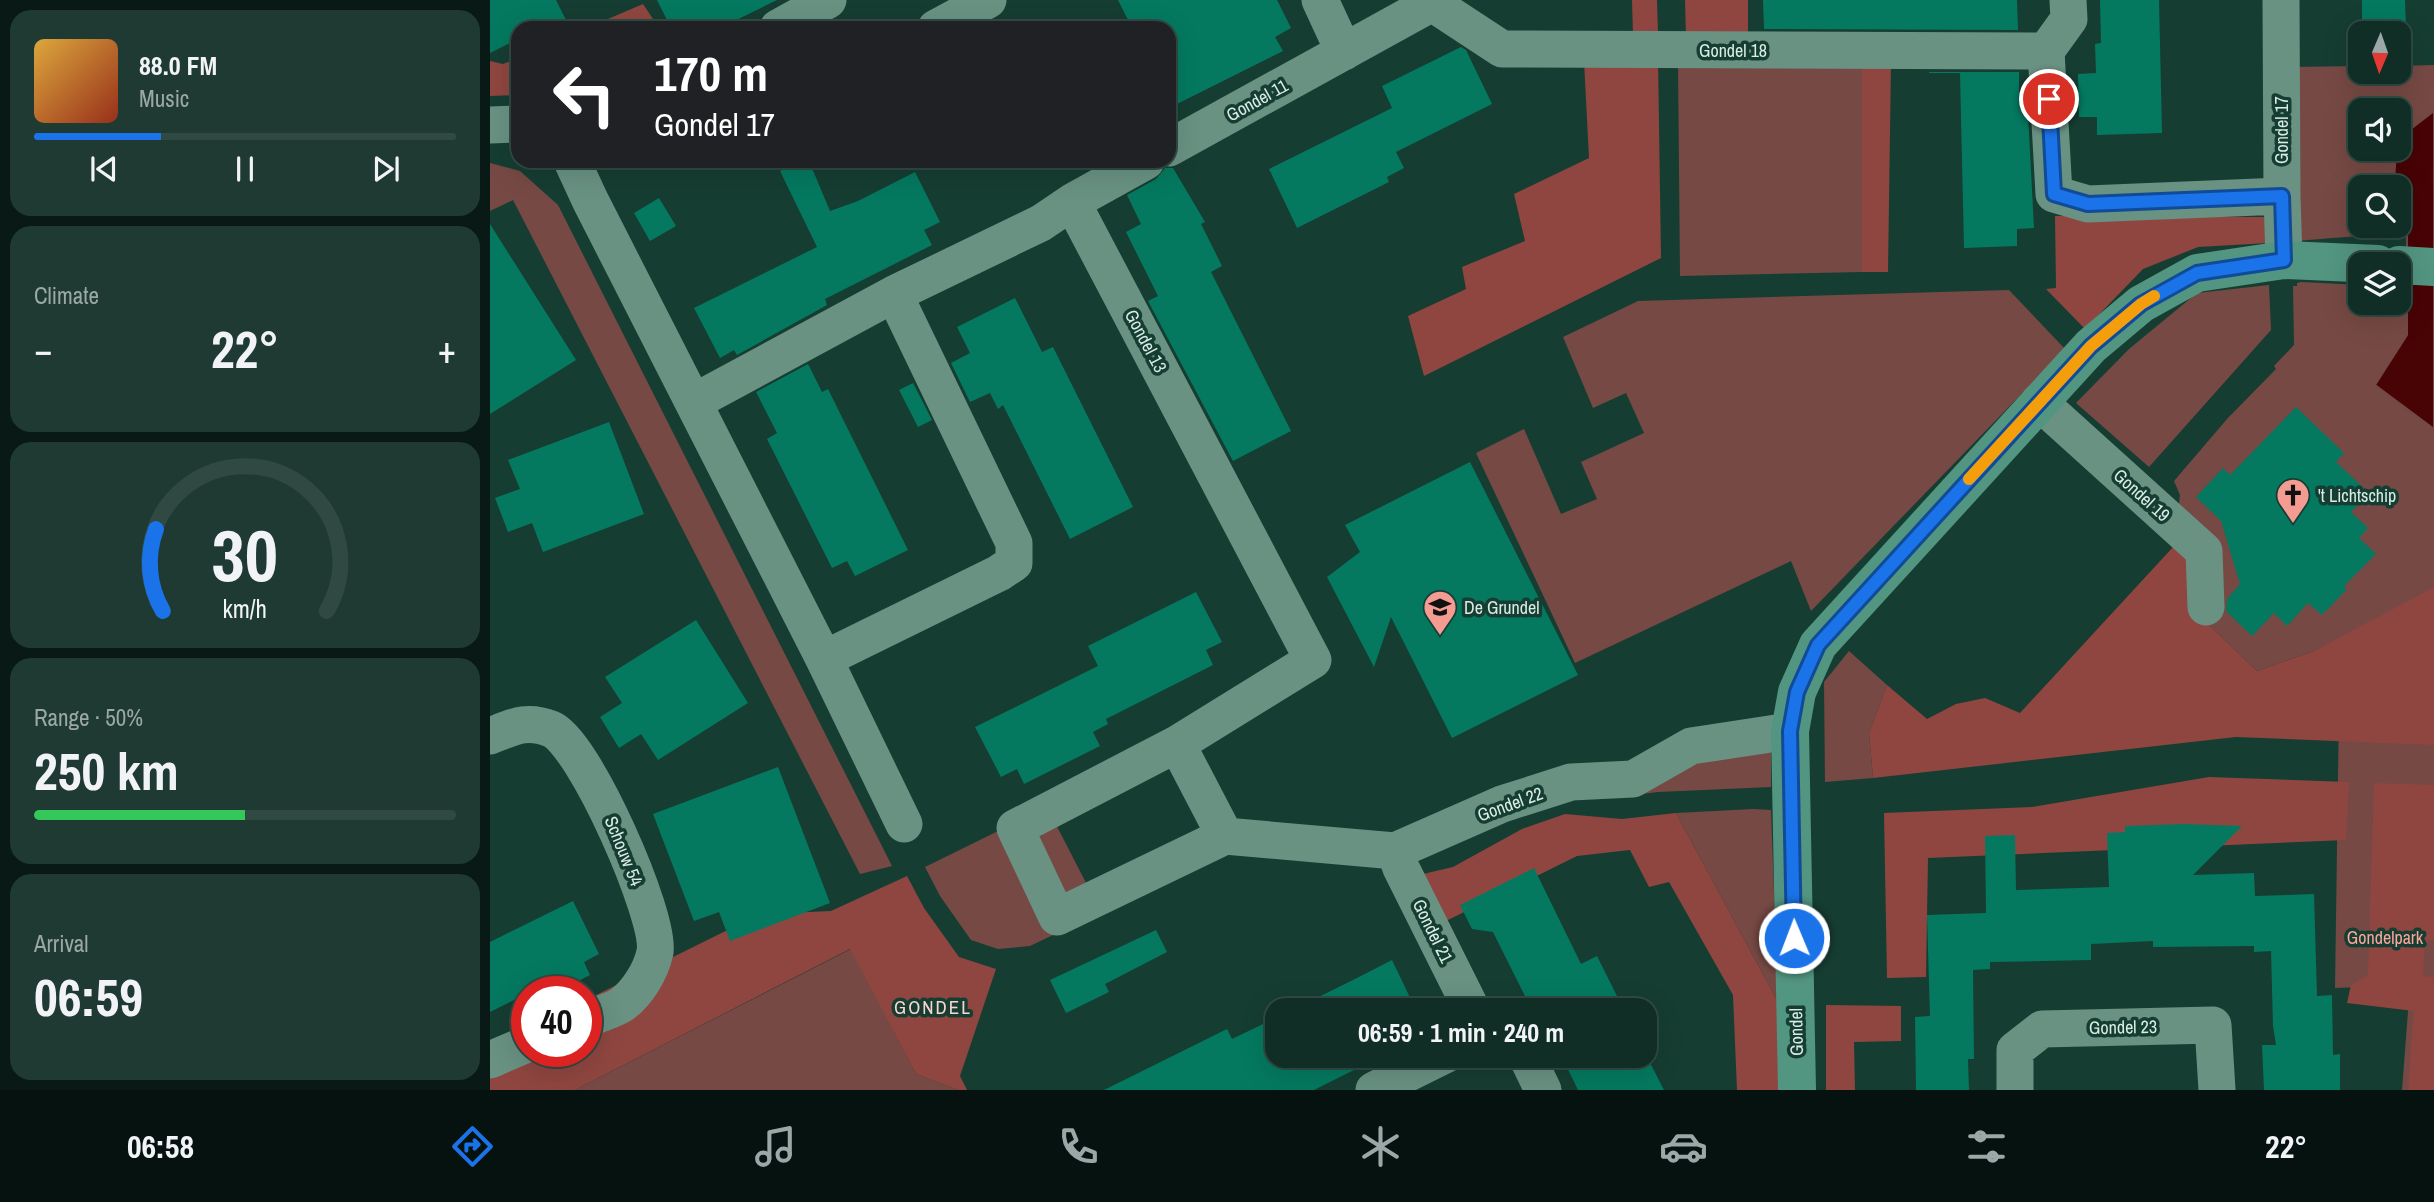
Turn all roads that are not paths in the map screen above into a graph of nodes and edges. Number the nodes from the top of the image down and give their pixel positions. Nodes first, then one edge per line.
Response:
1 (828, 0) edge
2 (1320, 0) edge
3 (2068, 0) edge
4 (2281, 0) edge
5 (1433, 2) edge
6 (975, 3) edge
7 (791, 21) edge
8 (947, 21) edge
9 (2046, 51) junction
10 (1344, 52) junction
11 (511, 124) edge
12 (490, 125) edge
13 (1176, 144) edge
14 (575, 168) edge
15 (1133, 168) edge
16 (2282, 196) junction
17 (1072, 202) junction
18 (2284, 260) junction
19 (2348, 263) edge
20 (2411, 266) edge
21 (2434, 267) edge
22 (894, 294) junction
23 (694, 402) junction
24 (2039, 402) junction
25 (2206, 607) dead end
26 (824, 659) junction
27 (1790, 731) junction
28 (490, 736) edge
29 (1177, 744) junction
30 (904, 824) dead end
31 (1225, 835) junction
32 (1395, 851) junction
33 (1466, 998) edge
34 (602, 1012) edge
35 (511, 1051) edge
36 (490, 1060) edge
37 (1419, 1068) edge
38 (1532, 1068) edge
39 (1374, 1090) edge
40 (1543, 1090) edge
41 (1797, 1090) edge
42 (2015, 1090) edge
43 (2217, 1090) edge

1 - 7 street
2 - 10 street
3 - 9 street
4 - 16 street, Gondel 17
5 - 9 street, Gondel 18
5 - 10 street, Gondel 11
6 - 8 street
9 - 16 street
10 - 13 street, Gondel 11
11 - 12 street
14 - 23 street
15 - 17 street
16 - 18 street, Gondel 17
17 - 22 street
17 - 29 street, Gondel 13
18 - 19 street, Gondel
18 - 24 street, Gondel
20 - 21 street
22 - 23 street
22 - 26 street
23 - 26 street
24 - 25 street, Gondel 19
24 - 27 street, Gondel
26 - 30 street
27 - 32 street, Gondel 22
27 - 41 street, Gondel
28 - 34 street, Schouw 54
29 - 31 street
29 - 31 street
31 - 32 street, Gondel 22
32 - 33 street, Gondel 21
35 - 36 street
37 - 39 street
38 - 40 street
42 - 43 street, Gondel 23

